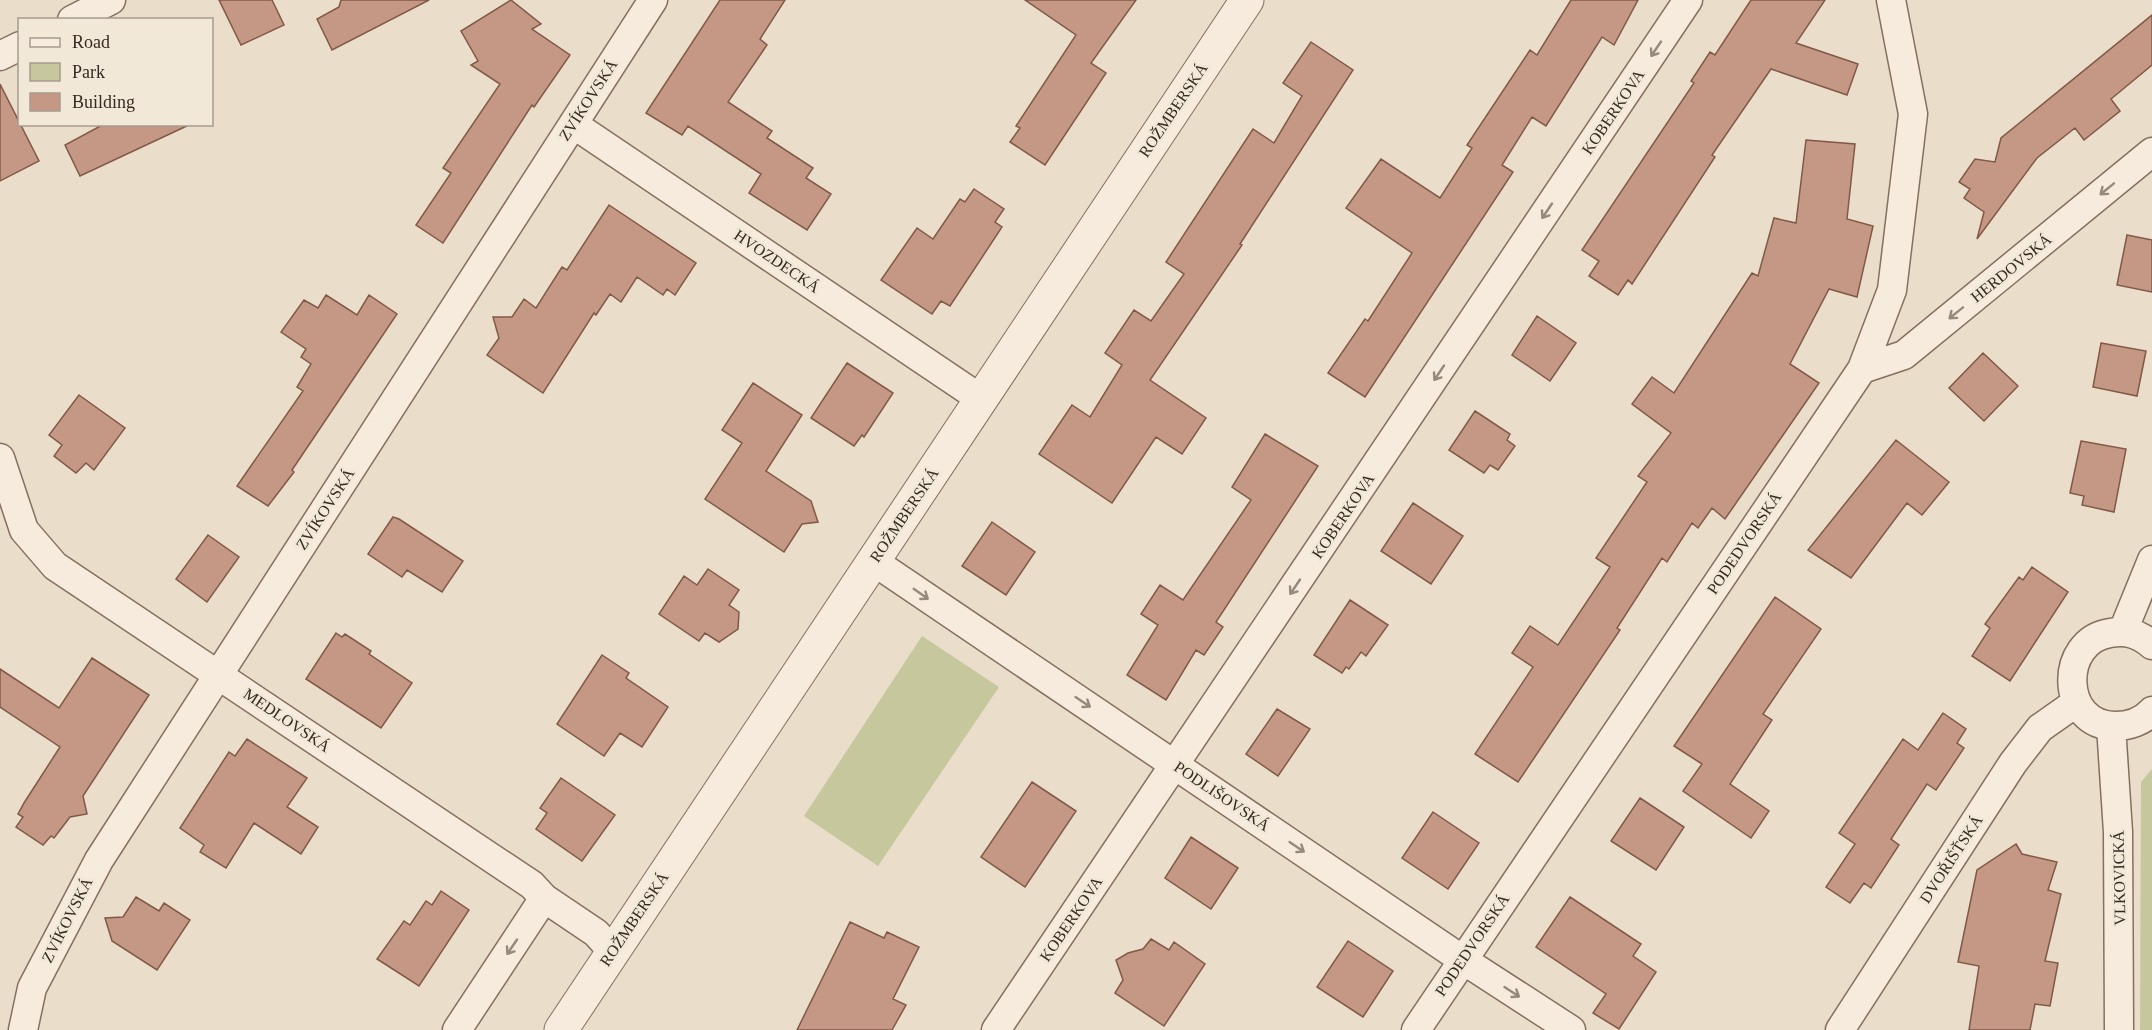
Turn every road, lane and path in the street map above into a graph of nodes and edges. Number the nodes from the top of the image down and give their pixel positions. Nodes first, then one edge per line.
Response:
1 (111, 0) edge
2 (653, 0) edge
3 (1247, 0) edge
4 (1688, 0) edge
5 (1891, 0) edge
6 (76, 18) edge
7 (18, 47) edge
8 (0, 56) edge
9 (573, 124) junction
10 (2152, 152) edge
11 (1862, 369) junction
12 (981, 399) junction
13 (0, 458) edge
14 (2152, 560) edge
15 (873, 561) junction
16 (2123, 631) junction
17 (2152, 645) edge
18 (219, 674) junction
19 (2077, 702) junction
20 (2152, 711) edge
21 (2111, 726) junction
22 (1176, 764) junction
23 (544, 898) junction
24 (613, 952) junction
25 (1463, 960) junction
26 (23, 1030) edge
27 (457, 1030) edge
28 (561, 1030) edge
29 (996, 1030) edge
30 (1416, 1030) edge
31 (1571, 1030) edge
32 (1840, 1030) edge
33 (2119, 1030) edge

1 - 6 street
2 - 9 street, ZVÍKOVSKÁ
3 - 12 street, ROŽMBERSKÁ
4 -> 22 street, KOBERKOVA
5 - 11 street, PODEDVORSKÁ
7 - 8 street
9 - 12 street, HVOZDECKÁ
9 - 18 street, ZVÍKOVSKÁ
10 -> 11 street, HERDOVSKÁ
11 - 25 street, PODEDVORSKÁ
12 - 15 street, ROŽMBERSKÁ
13 - 18 street, MEDLOVSKÁ
14 - 16 street
15 -> 22 street, PODLIŠOVSKÁ
15 - 24 street, ROŽMBERSKÁ
16 - 17 street
16 - 19 street
18 - 23 street, MEDLOVSKÁ
18 - 26 street, ZVÍKOVSKÁ
19 - 21 street
19 - 32 street, DVOŘIŠŤSKÁ
20 - 21 street
21 - 33 street, VLKOVICKÁ
22 -> 25 street, PODLIŠOVSKÁ
22 - 29 street, KOBERKOVA
23 - 24 street, MEDLOVSKÁ
23 -> 27 street
24 - 28 street, ROŽMBERSKÁ
25 - 30 street, PODEDVORSKÁ
25 -> 31 street, PODLIŠOVSKÁ

